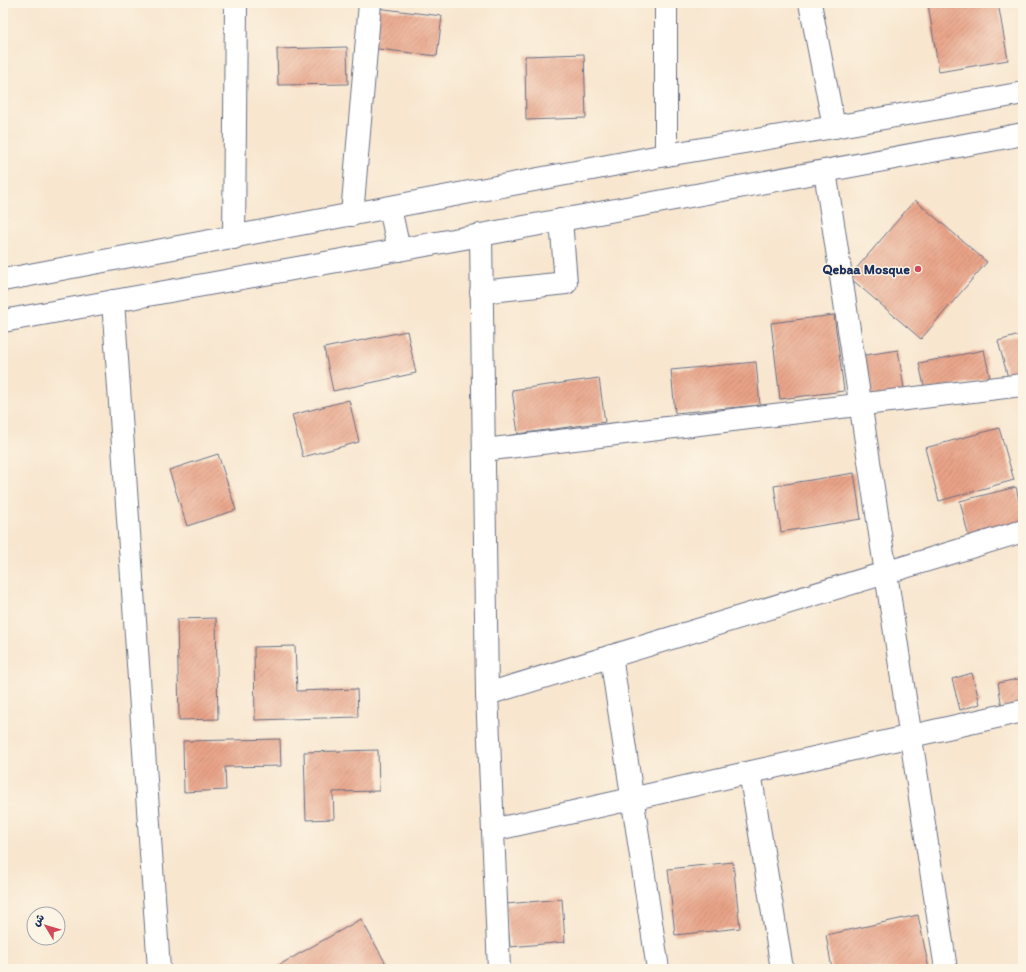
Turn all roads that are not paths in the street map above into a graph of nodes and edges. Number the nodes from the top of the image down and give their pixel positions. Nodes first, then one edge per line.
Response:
1 (236, 3) edge
2 (370, 3) edge
3 (666, 3) edge
4 (810, 3) edge
5 (1023, 93) edge
6 (834, 127) junction
7 (1023, 134) edge
8 (666, 155) junction
9 (825, 171) junction
10 (390, 208) junction
11 (352, 215) junction
12 (560, 220) junction
13 (481, 235) junction
14 (234, 238) junction
15 (399, 250) junction
16 (3, 280) edge
17 (481, 292) junction
18 (113, 301) junction
19 (3, 321) edge
20 (1023, 385) edge
21 (860, 405) junction
22 (484, 450) junction
23 (1023, 531) edge
24 (886, 573) junction
25 (611, 656) junction
26 (487, 694) junction
27 (1023, 711) edge
28 (911, 736) junction
29 (750, 772) junction
30 (633, 798) junction
31 (493, 830) junction
32 (159, 969) edge
33 (499, 969) edge
34 (658, 969) edge
35 (782, 969) edge
36 (946, 969) edge

1 - 14 street
2 - 11 street
3 - 8 street
4 - 6 street
5 - 6 street
6 - 8 street
7 - 9 street
8 - 10 street
9 - 12 street
9 - 21 street
10 - 11 street
10 - 15 street
11 - 14 street
12 - 13 street
12 - 17 street
13 - 15 street
13 - 17 street
14 - 16 street
15 - 18 street
17 - 22 street
18 - 19 street
18 - 32 street
20 - 21 street
21 - 22 street
21 - 24 street
22 - 26 street
23 - 24 street
24 - 25 street
24 - 28 street
25 - 26 street
25 - 30 street
26 - 31 street
27 - 28 street
28 - 29 street
28 - 36 street
29 - 30 street
29 - 35 street
30 - 31 street
30 - 34 street
31 - 33 street

